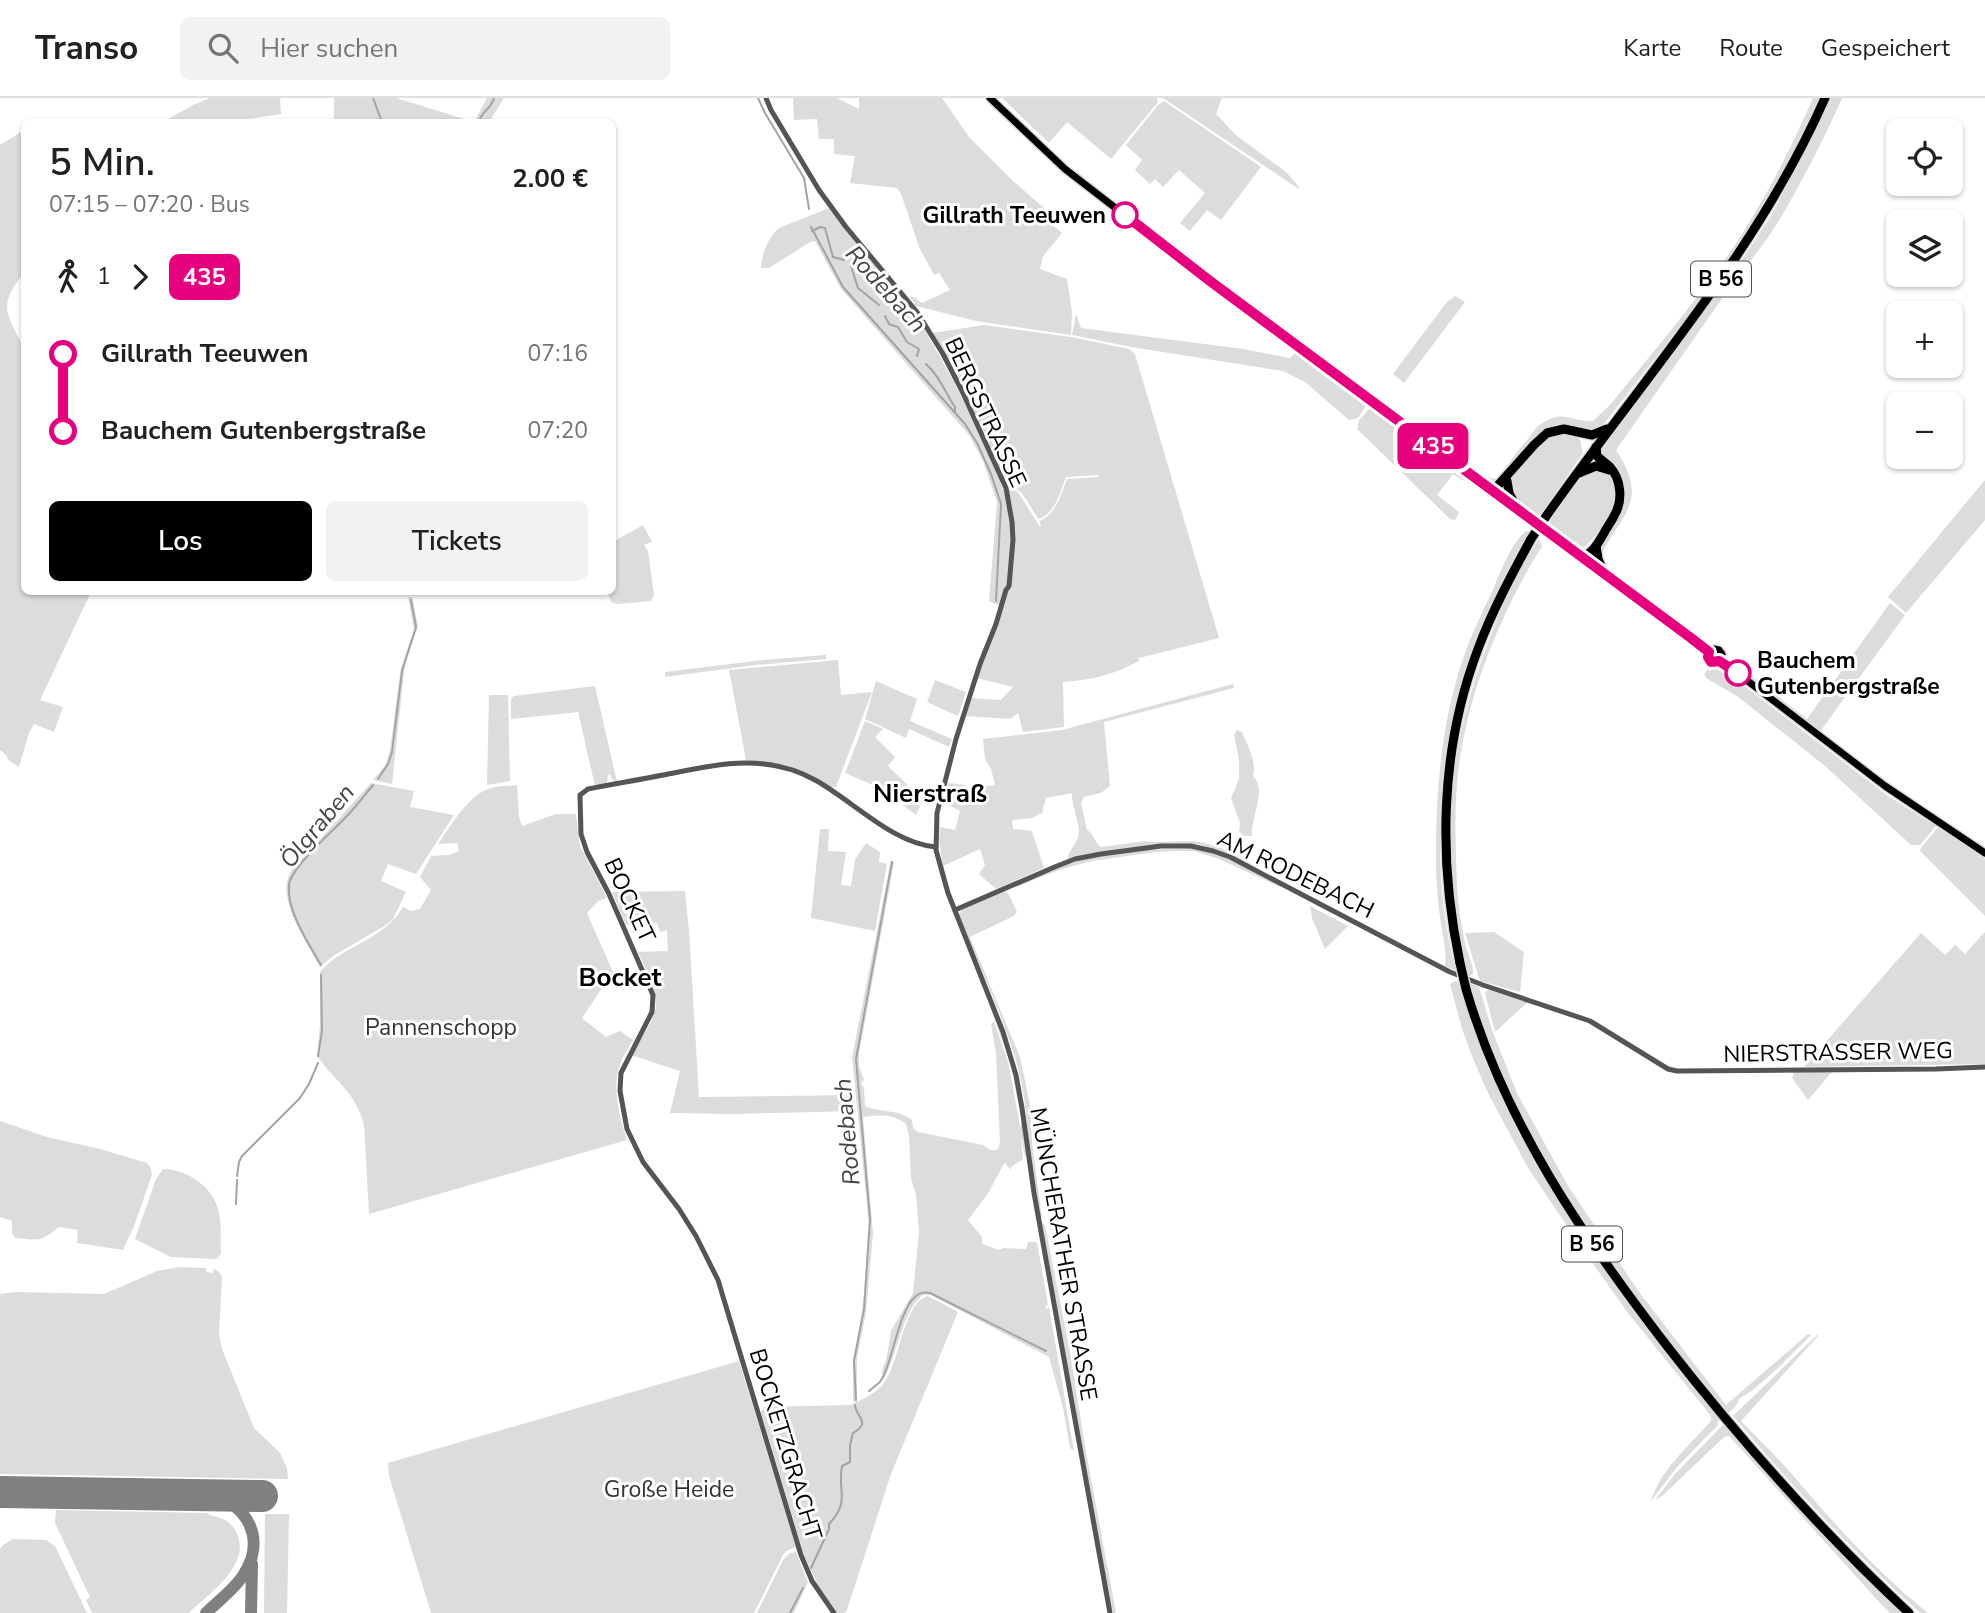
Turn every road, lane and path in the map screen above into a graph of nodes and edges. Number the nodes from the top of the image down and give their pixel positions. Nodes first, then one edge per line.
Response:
1 (766, 98) edge
2 (990, 98) edge
3 (1825, 98) edge
4 (1611, 426) junction
5 (1571, 431) junction
6 (1596, 447) junction
7 (1587, 459) junction
8 (1513, 470) junction
9 (1576, 474) junction
10 (1615, 476) junction
11 (1507, 481) junction
12 (1493, 491) junction
13 (1517, 508) junction
14 (1605, 530) junction
15 (1597, 546) junction
16 (1582, 556) junction
17 (1604, 573) junction
18 (936, 847) junction
19 (1985, 853) edge
20 (955, 910) junction
21 (1985, 1067) edge
22 (1690, 1071) joint
23 (718, 1280) joint
24 (834, 1613) edge
25 (1110, 1613) edge
26 (1909, 1613) edge

1 - 18 street, BERGSTRASSE
2 - 12 main road
3 - 4 highway, B 56
4 - 5 highway
4 - 6 highway, B 56
5 - 7 highway
5 - 8 highway
6 - 7 highway, B 56
6 - 10 highway
7 - 9 highway, B 56
8 - 11 highway
8 - 12 highway
9 - 10 highway
9 - 26 highway, B 56, bridge
10 - 14 highway
11 - 12 highway
11 - 13 highway
12 - 13 main road
13 - 16 main road
14 - 15 highway
14 - 16 highway
15 - 16 highway
15 - 17 highway
16 - 17 main road
17 - 19 main road
18 - 20 street
18 - 23 street, BOCKET
20 - 22 street, AM RODEBACH
20 - 25 street, MÜNCHERATHER STRASSE
21 - 22 street, NIERSTRASSER WEG
23 - 24 street, BOCKETZGRACHT

